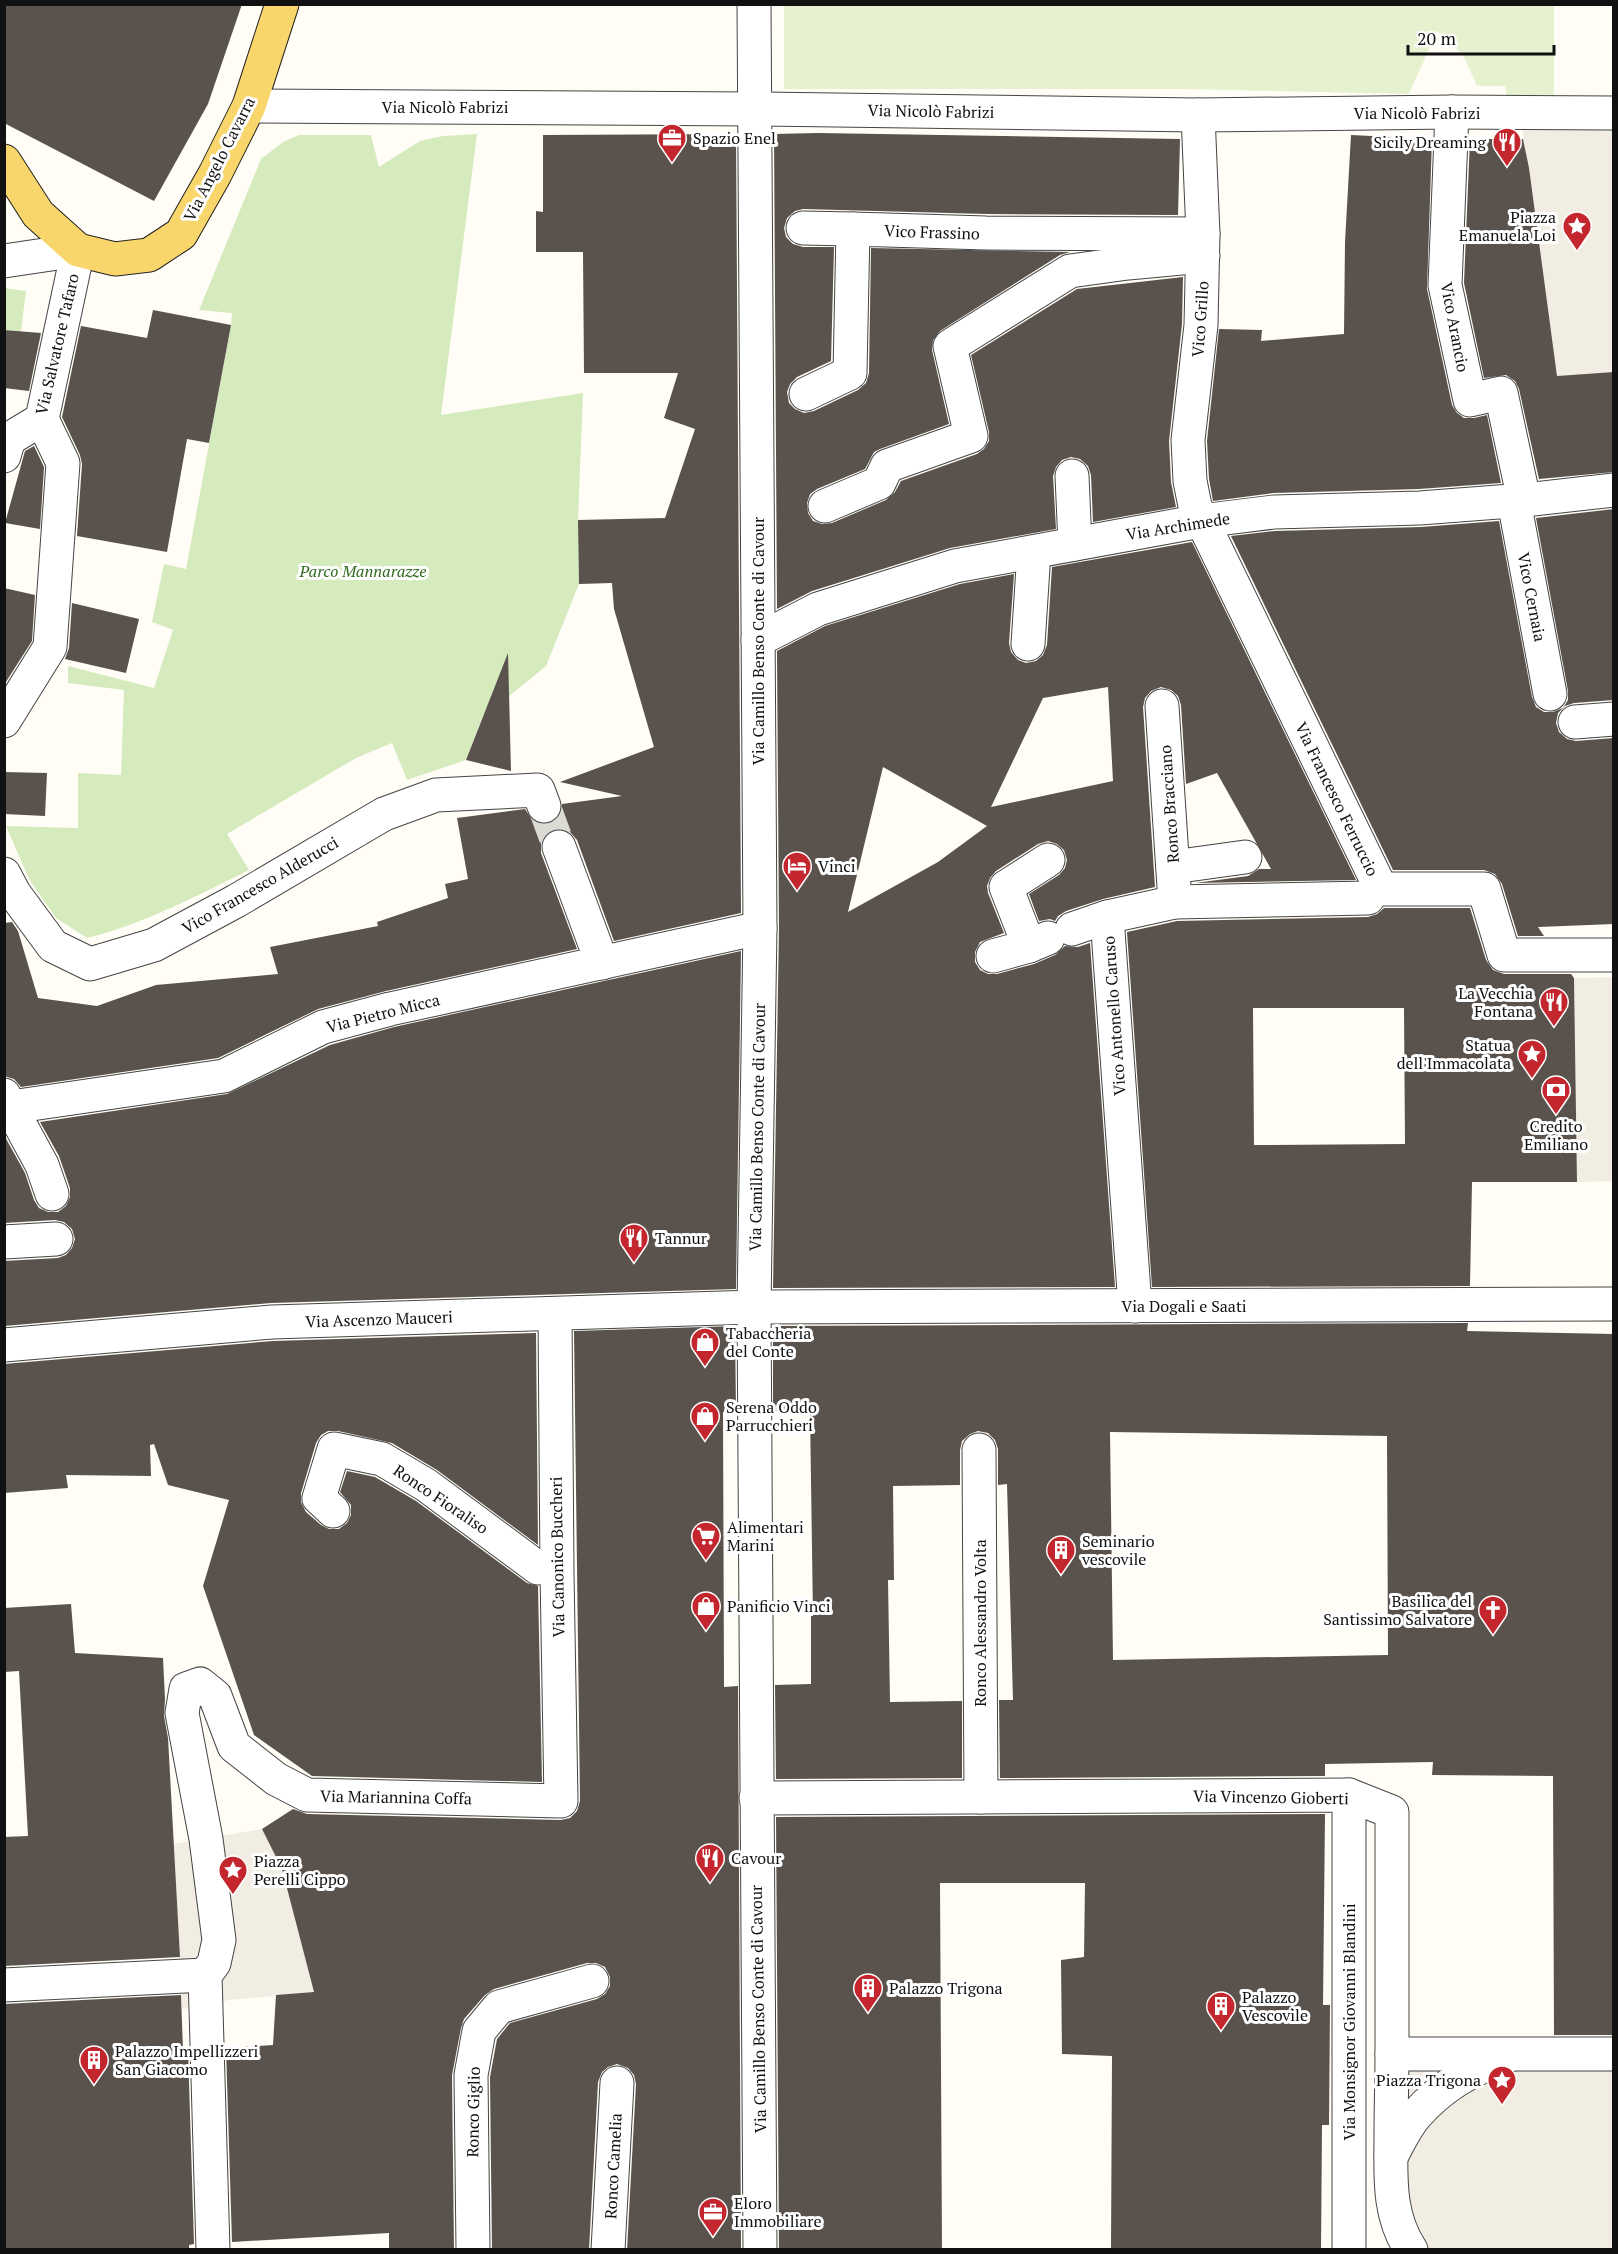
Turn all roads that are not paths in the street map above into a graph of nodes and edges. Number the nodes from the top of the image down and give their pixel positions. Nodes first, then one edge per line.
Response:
1 (282, 4) edge
2 (754, 4) edge
3 (249, 106) junction
4 (753, 109) junction
5 (1452, 112) junction
6 (1614, 113) edge
7 (1198, 115) junction
8 (4, 161) edge
9 (803, 228) dead end
10 (853, 229) junction
11 (1203, 245) junction
12 (78, 250) junction
13 (4, 261) edge
14 (806, 394) dead end
15 (42, 419) junction
16 (4, 456) edge
17 (1071, 476) dead end
18 (1614, 490) edge
19 (1519, 501) junction
20 (825, 506) dead end
21 (1201, 521) junction
22 (1075, 544) junction
23 (1034, 552) junction
24 (758, 640) junction
25 (1028, 645) dead end
26 (1550, 694) dead end
27 (1162, 706) dead end
28 (1614, 719) edge
29 (4, 722) edge
30 (1575, 722) dead end
31 (544, 806) tunnel mouth
32 (559, 846) tunnel mouth
33 (1245, 857) dead end
34 (1048, 860) dead end
35 (1173, 867) junction
36 (4, 874) edge
37 (1368, 898) dead end
38 (1175, 902) junction
39 (1107, 917) junction
40 (760, 928) junction
41 (1050, 938) junction
42 (1614, 955) edge
43 (993, 956) dead end
44 (602, 963) junction
45 (8, 1101) edge
46 (52, 1194) dead end
47 (56, 1239) dead end
48 (4, 1242) edge
49 (1614, 1304) edge
50 (1135, 1306) junction
51 (754, 1307) junction
52 (555, 1314) junction
53 (4, 1344) edge
54 (979, 1450) dead end
55 (333, 1511) dead end
56 (538, 1568) dead end
57 (1349, 1795) junction
58 (981, 1797) junction
59 (756, 1798) junction
60 (561, 1801) joint
61 (592, 1981) dead end
62 (4, 1985) edge
63 (197, 1985) junction
64 (1392, 2054) junction
65 (1515, 2054) junction
66 (1614, 2054) edge
67 (617, 2083) dead end
68 (1391, 2157) junction
69 (213, 2250) edge
70 (473, 2250) edge
71 (608, 2250) edge
72 (760, 2250) edge
73 (1349, 2250) edge
74 (1411, 2250) edge

1 - 3 main road, Via Angelo Cavarra
2 - 4 street, Via Camillo Benso Conte di Cavour
3 - 4 street, Via Nicolò Fabrizi
3 - 12 main road, Via Angelo Cavarra
4 - 7 street, Via Nicolò Fabrizi
4 - 24 street, Via Camillo Benso Conte di Cavour
5 - 6 street, Via Nicolò Fabrizi
5 - 7 street, Via Nicolò Fabrizi
5 - 19 street, Vico Arancio
7 - 11 street, Vico Grillo
8 - 12 main road, Via Angelo Cavarra
9 - 10 street, Vico Frassino
10 - 11 street, Vico Frassino
10 - 14 street
11 - 20 street
11 - 21 street, Vico Grillo
12 - 13 street
12 - 15 street, Via Salvatore Tafaro
15 - 16 street, Via Salvatore Tafaro
15 - 29 street
17 - 22 street
18 - 19 street, Via Archimede
19 - 21 street, Via Archimede
19 - 26 street, Vico Cernaia
21 - 22 street, Via Archimede
21 - 42 street, Via Francesco Ferruccio
22 - 23 street, Via Archimede
23 - 24 street, Via Archimede
23 - 25 street
24 - 40 street, Via Camillo Benso Conte di Cavour
27 - 35 street, Ronco Bracciano
28 - 30 street
31 - 36 street, Vico Francesco Alderucci
32 - 44 street
33 - 35 street
34 - 41 street
35 - 38 street, Ronco Bracciano
37 - 38 street, Vico Antonello Caruso
38 - 39 street, Vico Antonello Caruso
39 - 41 street
39 - 50 street, Vico Antonello Caruso
40 - 44 street, Via Pietro Micca
40 - 51 street, Via Camillo Benso Conte di Cavour
41 - 43 street
44 - 45 street, Via Pietro Micca
45 - 46 street
47 - 48 street
49 - 50 street, Via Dogali e Saati
50 - 51 street, Via Dogali e Saati
51 - 52 street, Via Ascenzo Mauceri
51 - 59 street, Via Camillo Benso Conte di Cavour
52 - 53 street, Via Ascenzo Mauceri
52 - 60 street, Via Canonico Buccheri
54 - 58 street, Ronco Alessandro Volta
55 - 56 street, Ronco Fioraliso
57 - 58 street, Via Vincenzo Gioberti
57 - 64 street, Via Vincenzo Gioberti
57 - 73 street, Via Monsignor Giovanni Blandini
58 - 59 street, Via Vincenzo Gioberti
59 - 72 street, Via Camillo Benso Conte di Cavour
60 - 63 street, Via Mariannina Coffa
61 - 70 street, Ronco Giglio
62 - 63 street
63 - 69 street
64 - 65 street
64 - 68 street
65 - 66 street
65 - 68 street
67 - 71 street, Ronco Camelia
68 - 74 street

